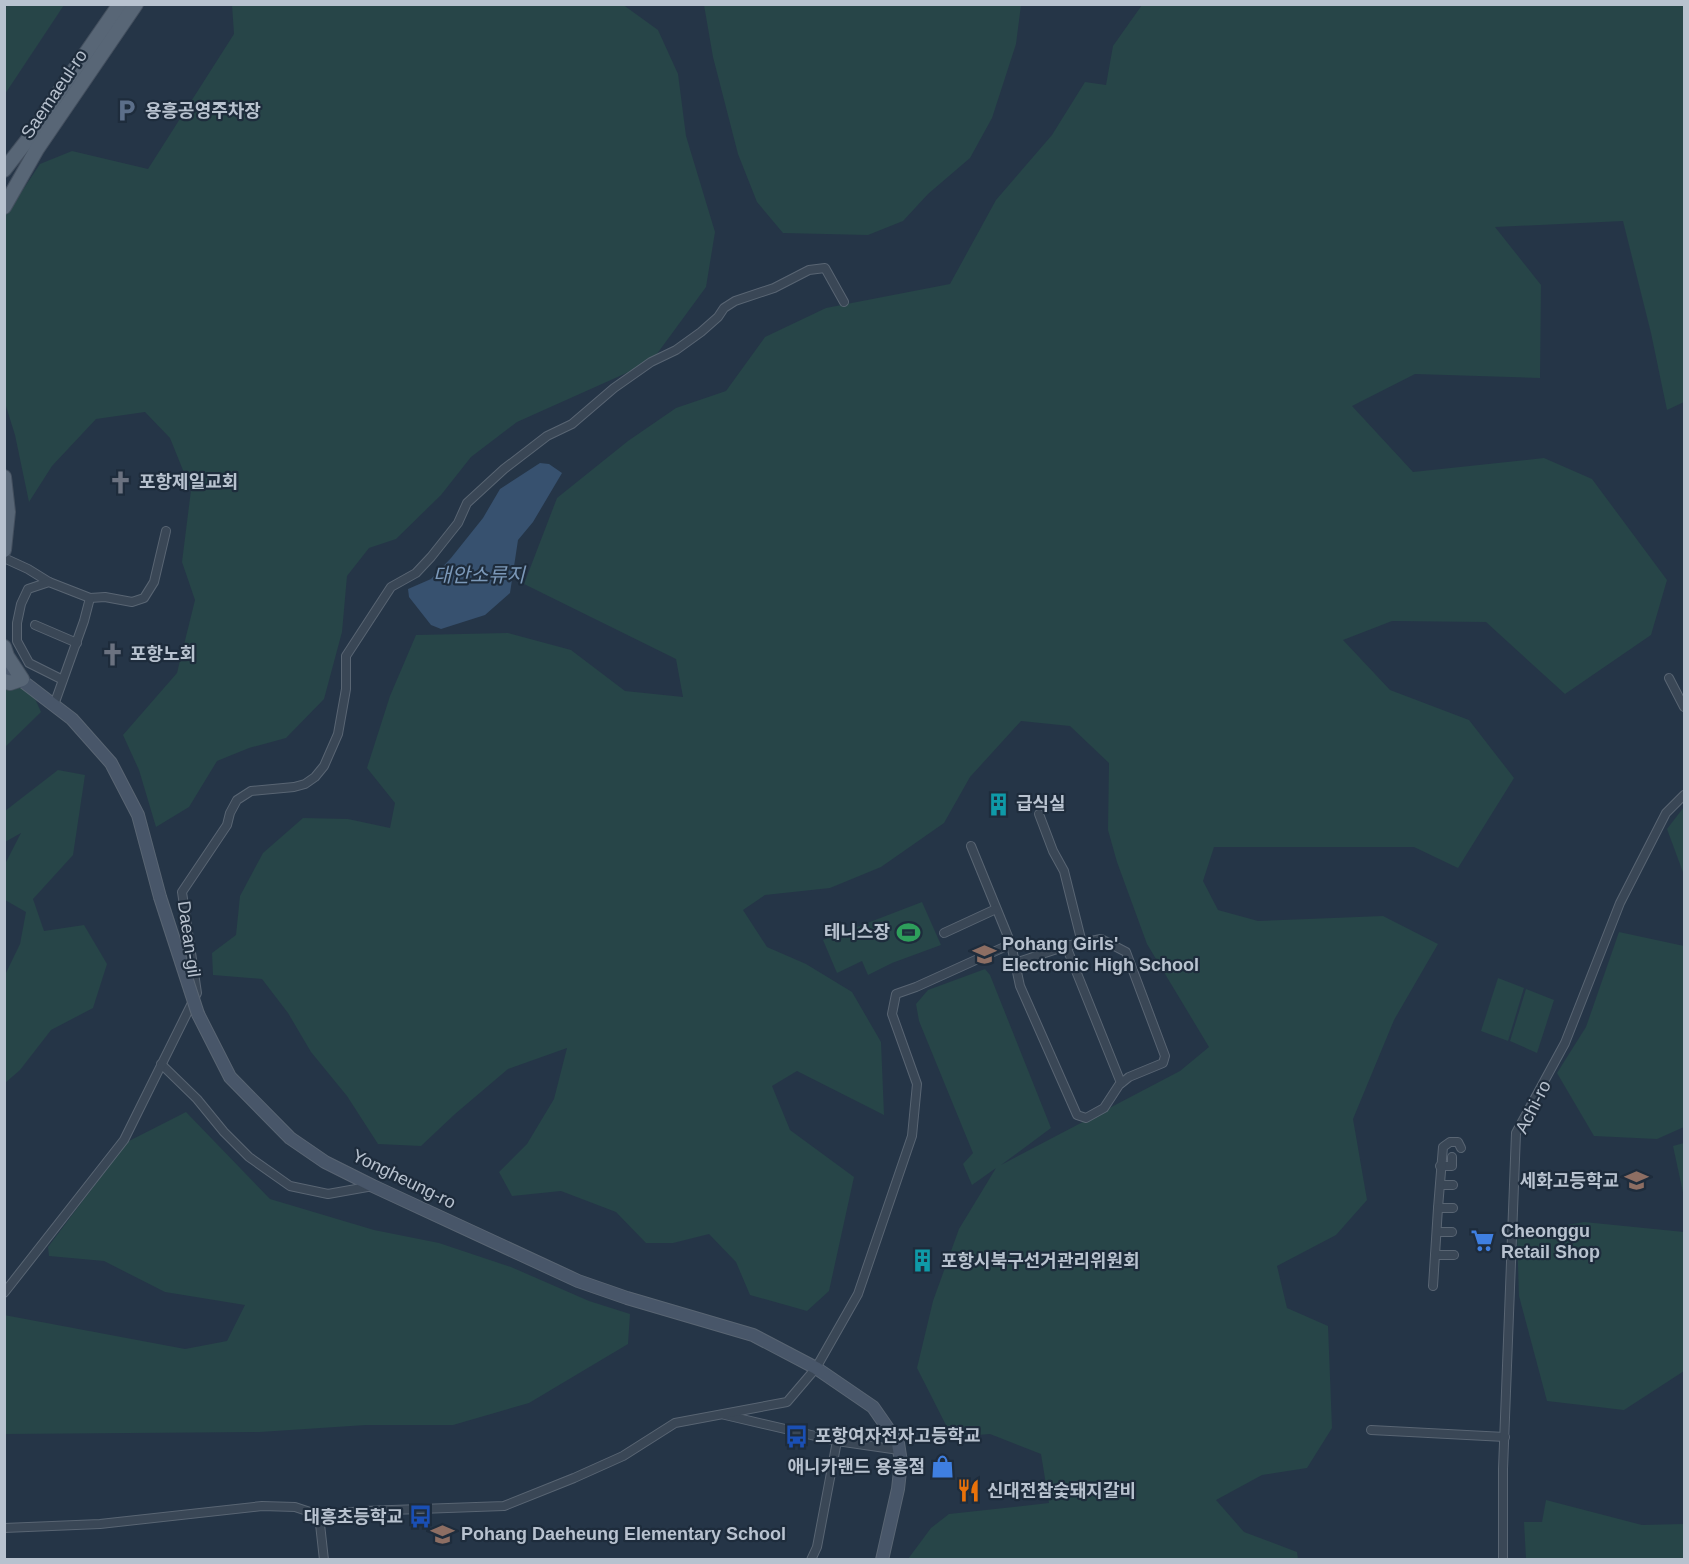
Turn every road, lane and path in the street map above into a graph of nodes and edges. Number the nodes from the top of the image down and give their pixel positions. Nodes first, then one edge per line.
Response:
1 (120, 4) edge
2 (136, 4) edge
3 (4, 170) edge
4 (4, 207) edge
5 (844, 302) dead end
6 (4, 477) edge
7 (166, 531) dead end
8 (4, 549) edge
9 (4, 558) edge
10 (49, 582) junction
11 (90, 597) junction
12 (35, 625) dead end
13 (76, 643) junction
14 (4, 647) edge
15 (4, 667) edge
16 (1669, 678) dead end
17 (22, 679) junction
18 (63, 680) junction
19 (4, 681) edge
20 (54, 705) junction
21 (1684, 707) edge
22 (1684, 795) edge
23 (1038, 814) dead end
24 (971, 846) dead end
25 (996, 909) junction
26 (944, 933) dead end
27 (1082, 943) junction
28 (1011, 944) junction
29 (1066, 946) junction
30 (1015, 963) junction
31 (161, 1064) junction
32 (1121, 1083) junction
33 (1461, 1148) dead end
34 (1452, 1157) dead end
35 (1440, 1166) junction
36 (1440, 1185) junction
37 (1453, 1185) dead end
38 (373, 1186) junction
39 (1438, 1208) junction
40 (1453, 1208) dead end
41 (1437, 1232) junction
42 (1452, 1232) dead end
43 (1435, 1255) junction
44 (1454, 1255) dead end
45 (1433, 1286) dead end
46 (4, 1293) edge
47 (816, 1368) junction
48 (722, 1415) junction
49 (1371, 1430) dead end
50 (1505, 1437) junction
51 (837, 1441) junction
52 (899, 1450) junction
53 (319, 1515) junction
54 (4, 1528) edge
55 (324, 1560) edge
56 (811, 1560) edge
57 (882, 1560) edge
58 (1503, 1560) edge

1 - 3 main road, Saemaeul-ro
2 - 4 main road, Saemaeul-ro
5 - 31 street, Daean-gil
6 - 8 main road
7 - 11 street
9 - 10 street
10 - 11 street
10 - 18 street
11 - 13 street
12 - 13 street
13 - 18 street
14 - 17 main road
15 - 17 main road, Yongheung-ro
16 - 21 street
17 - 19 main road
17 - 20 main road, Yongheung-ro
18 - 20 street
20 - 38 main road, Yongheung-ro, bridge
22 - 50 street, Achi-ro
23 - 27 street
24 - 25 street
25 - 26 street
25 - 28 street
27 - 29 street
27 - 32 street
28 - 30 street
28 - 47 street
29 - 30 street
29 - 32 street
30 - 32 street
31 - 38 street
31 - 46 street, Daean-gil
33 - 35 street
34 - 35 street
35 - 36 street
36 - 37 street
36 - 39 street
38 - 47 main road, Yongheung-ro
39 - 40 street
39 - 41 street
41 - 42 street
41 - 43 street
43 - 44 street
43 - 45 street
47 - 48 street
47 - 52 main road, Yongheung-ro
48 - 51 street
48 - 53 street
49 - 50 street
50 - 58 street, Achi-ro
51 - 52 street
51 - 56 street
52 - 57 main road, Yongheung-ro
53 - 54 street
53 - 55 street

